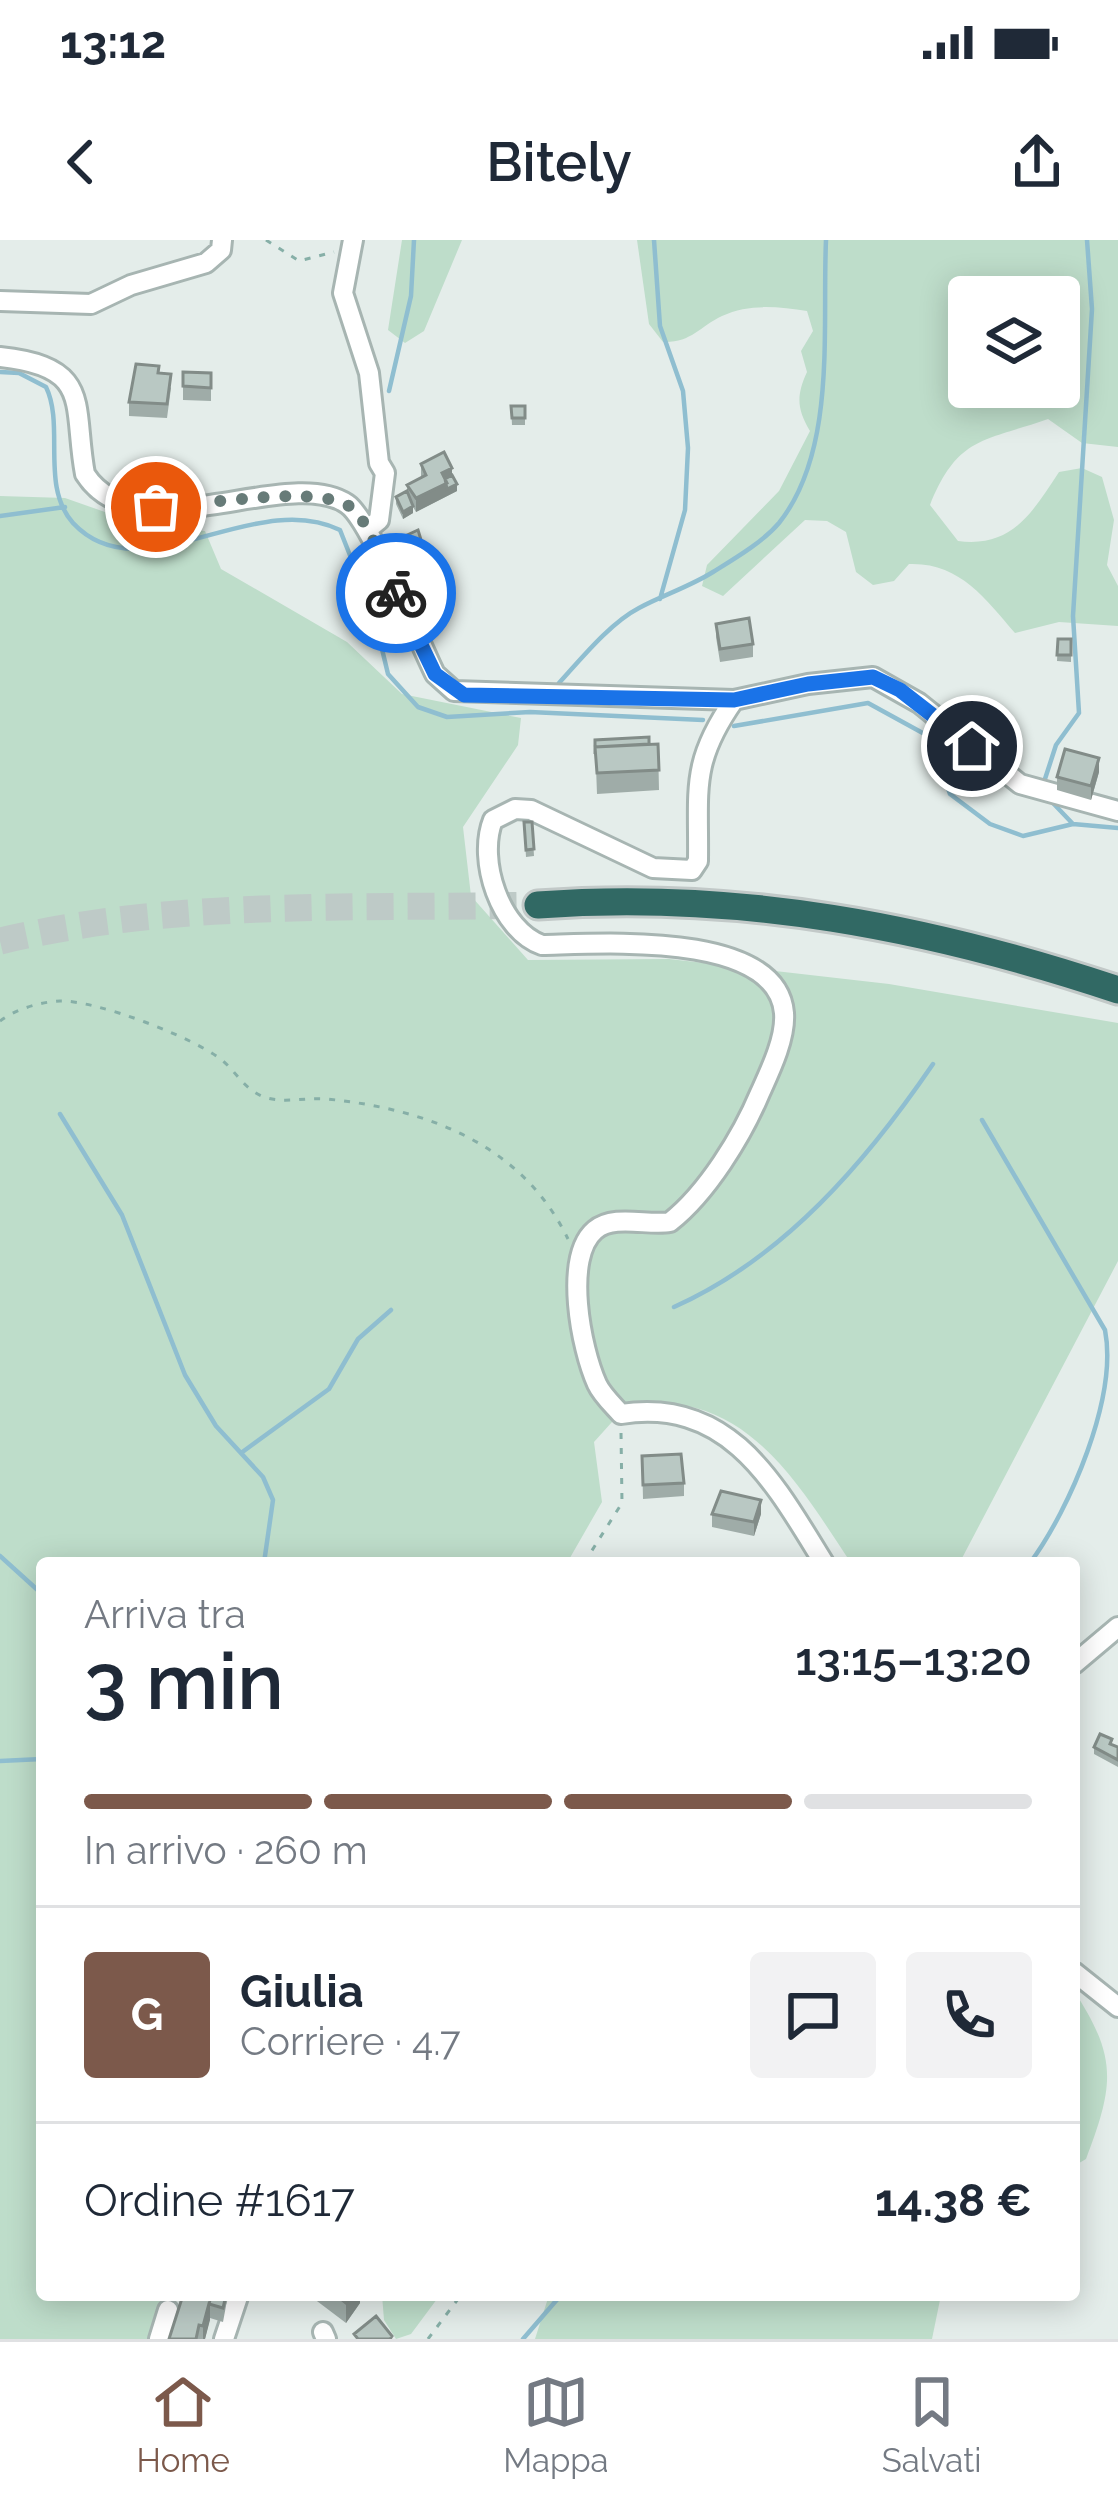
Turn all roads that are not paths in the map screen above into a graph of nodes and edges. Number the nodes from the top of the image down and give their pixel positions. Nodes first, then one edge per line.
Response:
1 (222, 240) edge
2 (352, 242) edge
3 (0, 301) edge
4 (0, 357) edge
5 (368, 529) junction
6 (734, 700) junction
7 (1118, 811) edge
8 (538, 905) tunnel mouth
9 (1118, 990) edge
10 (820, 1557) edge
11 (1118, 1627) edge
12 (1080, 1659) edge
13 (1080, 1977) edge
14 (1118, 2007) edge
15 (237, 2301) edge
16 (169, 2310) dead end
17 (159, 2339) edge
18 (224, 2339) edge

1 - 3 street
2 - 5 street
4 - 5 street
5 - 6 street
6 - 7 street
6 - 10 street
8 - 9 highway
11 - 12 street
13 - 14 street
15 - 18 street
16 - 17 street

